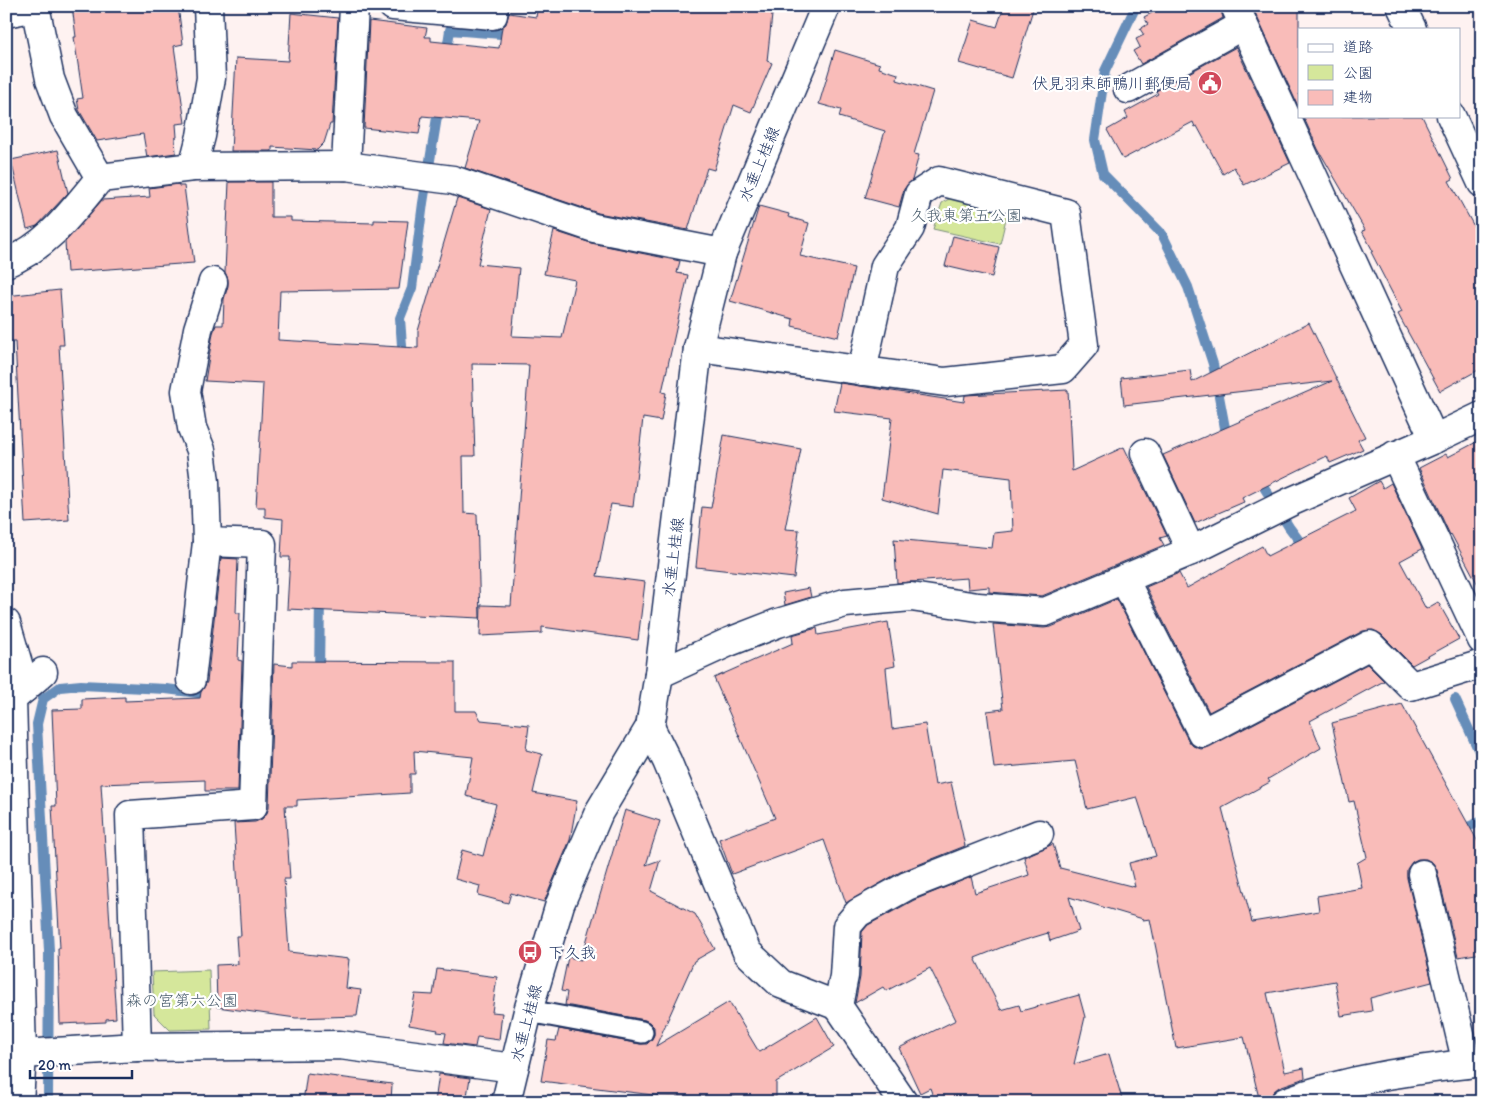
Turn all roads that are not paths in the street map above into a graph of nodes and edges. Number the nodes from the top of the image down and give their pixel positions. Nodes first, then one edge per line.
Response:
1 (208, 6) edge
2 (354, 6) edge
3 (393, 6) edge
4 (494, 6) edge
5 (826, 6) edge
6 (1401, 6) edge
7 (35, 7) edge
8 (6, 13) edge
9 (1239, 16) edge
10 (1412, 28) edge
11 (1128, 89) dead end
12 (1452, 118) edge
13 (193, 166) junction
14 (346, 166) junction
15 (100, 178) junction
16 (1482, 183) edge
17 (722, 253) junction
18 (6, 264) edge
19 (213, 282) dead end
20 (698, 348) junction
21 (862, 371) junction
22 (1482, 416) edge
23 (1434, 439) junction
24 (1145, 453) dead end
25 (1395, 455) junction
26 (207, 542) junction
27 (1192, 551) junction
28 (1124, 579) junction
29 (6, 623) edge
30 (1482, 640) edge
31 (1482, 664) edge
32 (659, 674) junction
33 (192, 680) dead end
34 (22, 689) edge
35 (650, 727) junction
36 (1039, 834) dead end
37 (1422, 874) dead end
38 (838, 1006) junction
39 (528, 1011) junction
40 (642, 1032) dead end
41 (137, 1047) junction
42 (39, 1053) junction
43 (1474, 1063) edge
44 (514, 1068) junction
45 (19, 1102) edge
46 (506, 1102) edge
47 (903, 1102) edge
48 (1285, 1102) edge

1 - 13 street
2 - 14 street
3 - 4 street
5 - 17 street, 水垂上桂線
6 - 10 street
7 - 8 street
7 - 15 street
9 - 11 street
9 - 23 street
12 - 16 street
13 - 14 street
13 - 15 street
14 - 17 street
15 - 18 street
17 - 20 street, 水垂上桂線
19 - 26 street
20 - 21 street
20 - 32 street, 水垂上桂線
21 - 21 street
22 - 23 street
23 - 25 street
24 - 27 street
25 - 27 street
25 - 30 street
26 - 33 street
26 - 41 street
27 - 28 street
28 - 31 street
28 - 32 street
29 - 34 street
32 - 35 street, 水垂上桂線
34 - 42 street
35 - 38 street
35 - 39 street, 水垂上桂線
36 - 38 street
37 - 43 street
38 - 47 street
39 - 40 lane
39 - 44 street, 水垂上桂線
41 - 42 street
41 - 44 street
42 - 45 street
43 - 48 street
44 - 46 street, 水垂上桂線

